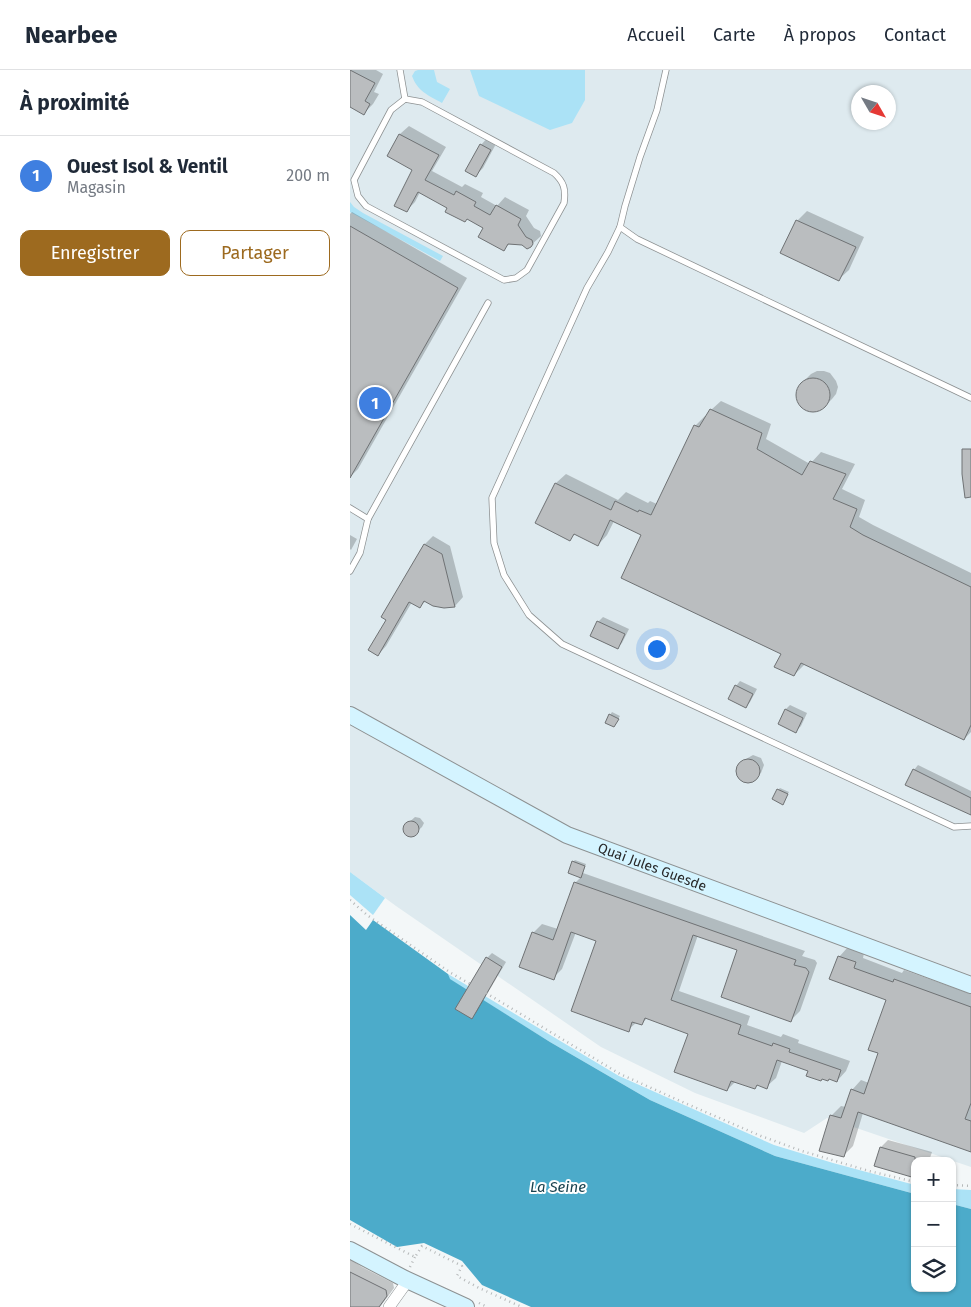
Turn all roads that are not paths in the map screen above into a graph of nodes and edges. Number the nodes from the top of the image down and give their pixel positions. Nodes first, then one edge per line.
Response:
1 (400, 70) edge
2 (666, 70) edge
3 (405, 99) junction
4 (620, 226) junction
5 (488, 303) dead end
6 (971, 398) edge
7 (350, 508) edge
8 (368, 519) junction
9 (350, 571) edge
10 (350, 715) edge
11 (971, 826) edge
12 (971, 985) edge
13 (350, 1250) edge
14 (350, 1260) edge
15 (404, 1286) junction
16 (389, 1307) edge
17 (448, 1307) edge
18 (466, 1307) edge

1 - 3 lane
2 - 4 lane
3 - 3 lane
4 - 6 lane
4 - 11 lane
5 - 8 lane
7 - 8 lane
8 - 9 lane
10 - 12 main road, Quai Jules Guesde
13 - 18 main road
14 - 15 main road
15 - 16 street
15 - 17 main road

